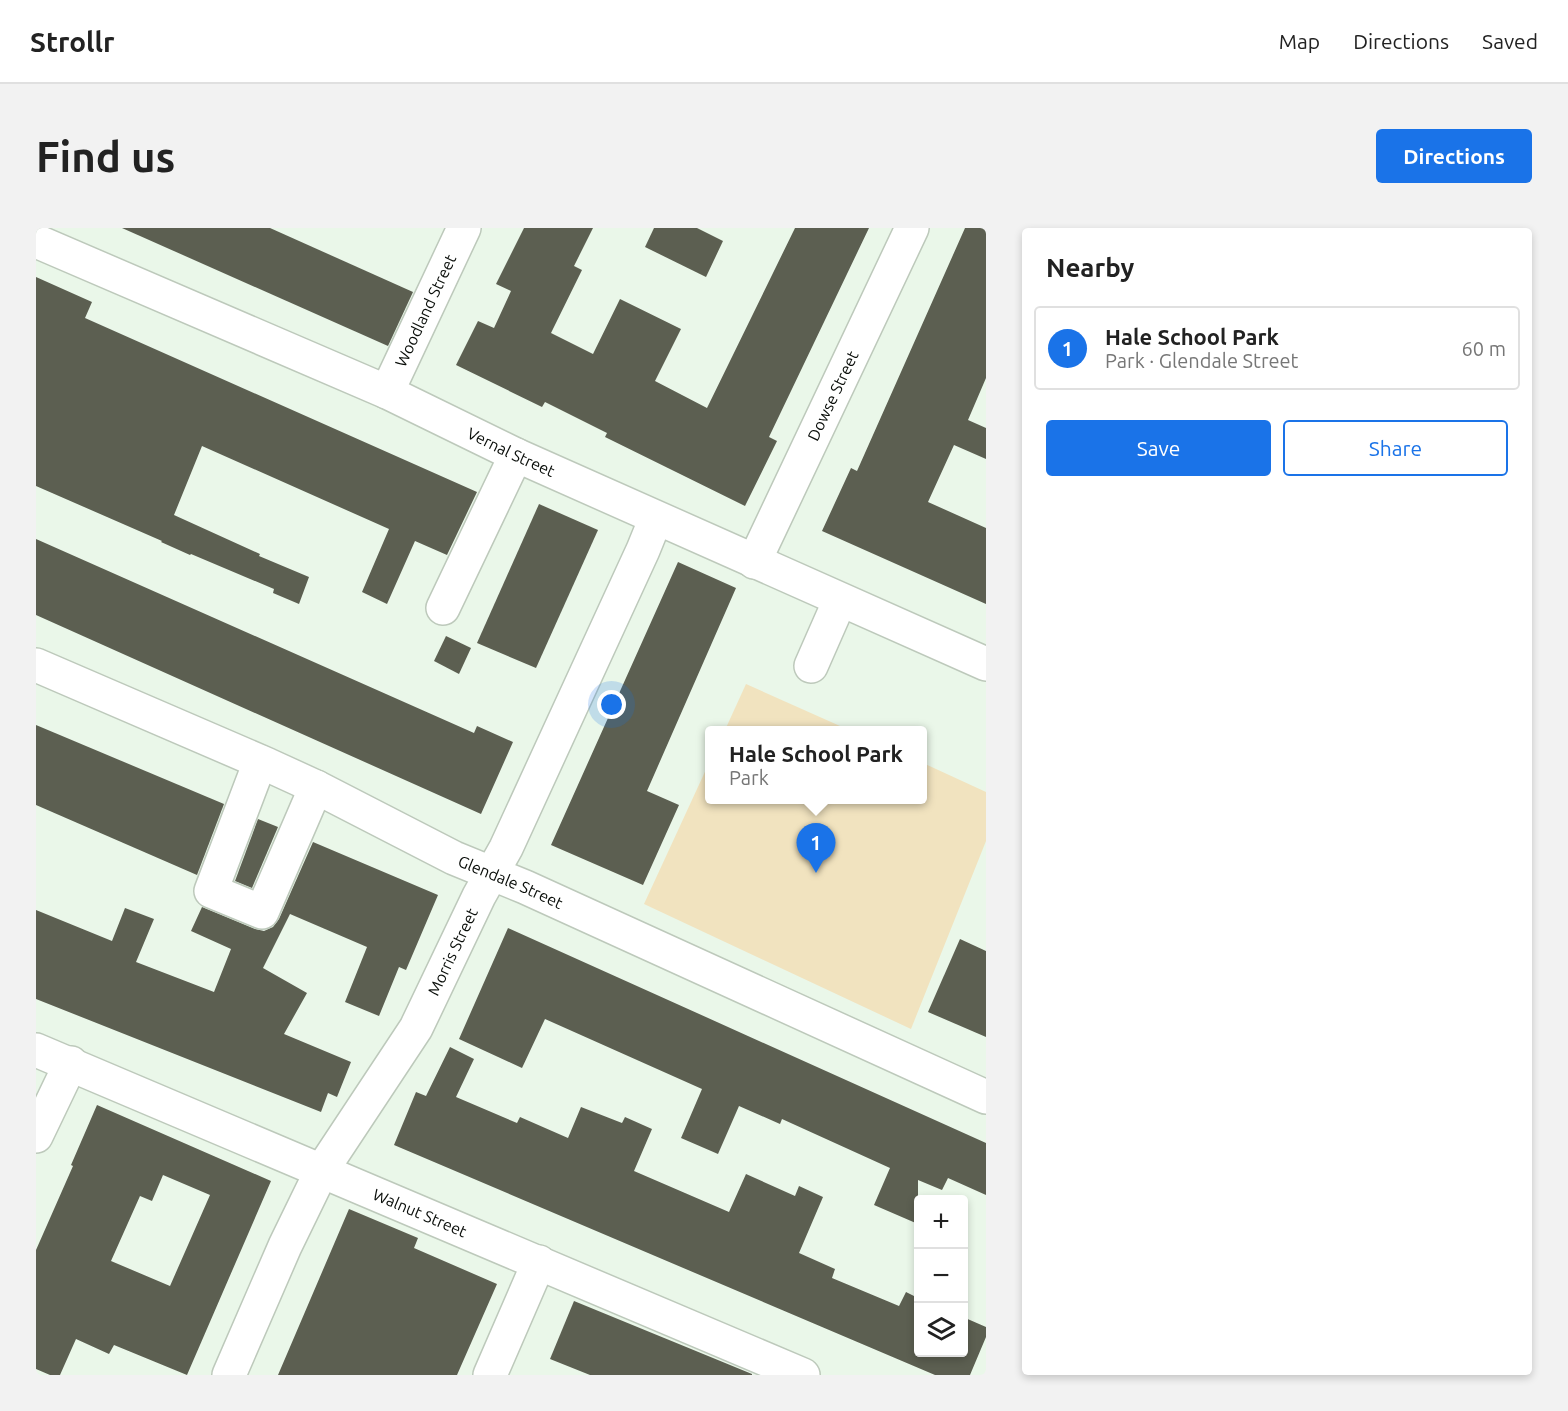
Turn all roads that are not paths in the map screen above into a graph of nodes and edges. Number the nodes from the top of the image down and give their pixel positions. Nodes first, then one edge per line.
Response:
1 (464, 228) edge
2 (912, 228) edge
3 (36, 241) edge
4 (387, 393) junction
5 (516, 455) junction
6 (656, 518) junction
7 (754, 562) junction
8 (840, 600) junction
9 (443, 608) dead end
10 (986, 664) edge
11 (36, 665) edge
12 (811, 666) dead end
13 (260, 762) junction
14 (316, 787) junction
15 (492, 874) junction
16 (36, 1050) edge
17 (71, 1063) junction
18 (986, 1097) edge
19 (36, 1136) edge
20 (322, 1170) junction
21 (539, 1262) junction
22 (767, 1368) edge
23 (229, 1375) edge
24 (490, 1375) edge
25 (803, 1375) edge

1 - 4 street, Woodland Street
2 - 7 street, Dowse Street
3 - 4 street, Vernal Street
4 - 5 street, Vernal Street
5 - 6 street, Vernal Street
5 - 9 street
6 - 7 street, Vernal Street
6 - 15 street, Morris Street
7 - 8 street, Vernal Street
8 - 10 street, Vernal Street
8 - 12 street
11 - 13 street, Glendale Street
13 - 14 street, Glendale Street
13 - 14 street
14 - 15 street, Glendale Street
15 - 18 street, Glendale Street
15 - 20 street, Morris Street
16 - 17 street, Walnut Street
17 - 19 street
17 - 20 street, Walnut Street
20 - 21 street, Walnut Street
20 - 23 street, Morris Street
21 - 22 street, Walnut Street
21 - 24 street
22 - 25 street, Walnut Street

